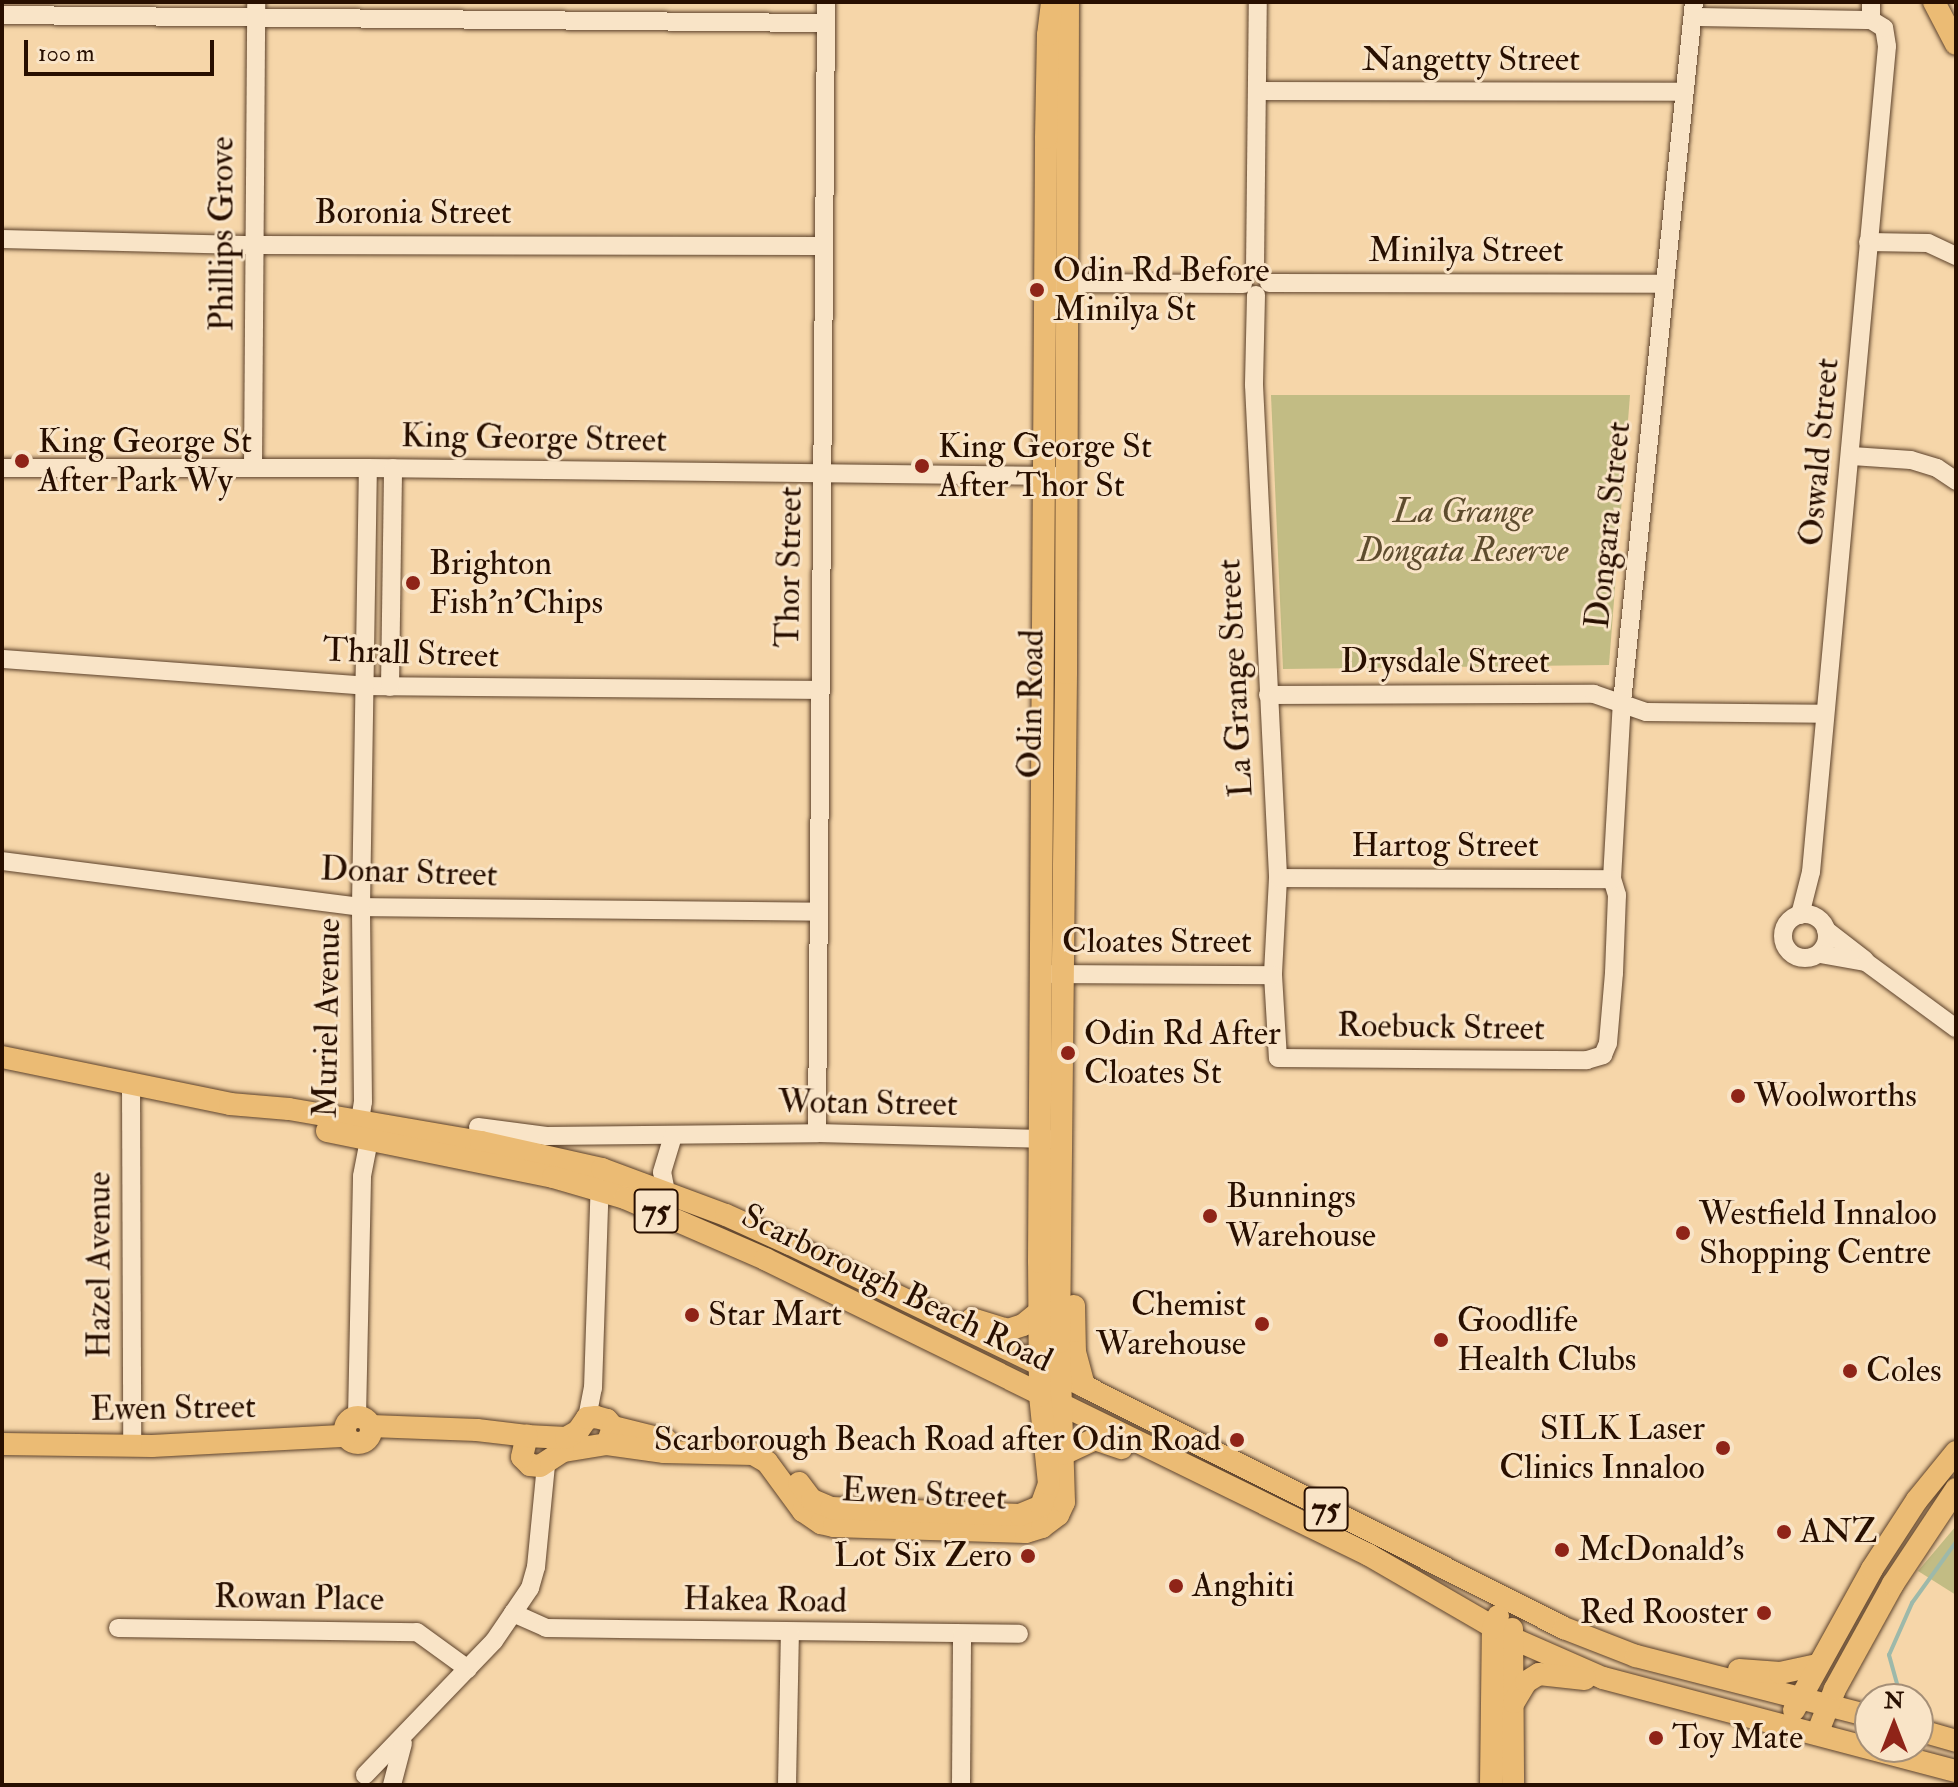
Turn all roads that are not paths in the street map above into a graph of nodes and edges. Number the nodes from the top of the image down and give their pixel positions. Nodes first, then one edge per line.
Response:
1 (826, 2) edge
2 (1052, 2) edge
3 (1068, 2) edge
4 (1258, 2) edge
5 (1934, 2) edge
6 (255, 10) edge
7 (1694, 10) edge
8 (1871, 11) edge
9 (2, 15) edge
10 (826, 23) junction
11 (1956, 44) edge
12 (1258, 91) junction
13 (1683, 92) junction
14 (2, 239) edge
15 (1868, 242) junction
16 (254, 245) junction
17 (823, 246) junction
18 (1956, 256) edge
19 (1056, 283) junction
20 (1663, 284) junction
21 (1256, 287) junction
22 (1852, 456) junction
23 (253, 467) junction
24 (2, 468) edge
25 (368, 468) junction
26 (393, 468) junction
27 (824, 474) junction
28 (1055, 476) junction
29 (1956, 481) edge
30 (2, 659) edge
31 (367, 686) junction
32 (390, 687) junction
33 (818, 690) junction
34 (1268, 695) junction
35 (1622, 702) junction
36 (1825, 714) junction
37 (2, 861) edge
38 (1278, 878) junction
39 (1612, 879) junction
40 (361, 907) junction
41 (816, 912) junction
42 (1814, 921) junction
43 (1820, 954) junction
44 (1866, 962) junction
45 (1052, 974) junction
46 (1273, 975) junction
47 (1956, 1028) edge
48 (1603, 1055) joint
49 (2, 1057) edge
50 (1278, 1058) joint
51 (131, 1084) junction
52 (478, 1127) dead end
53 (362, 1133) junction
54 (817, 1133) junction
55 (673, 1136) junction
56 (1039, 1139) junction
57 (1062, 1140) junction
58 (600, 1179) junction
59 (666, 1192) junction
60 (1062, 1227) junction
61 (847, 1272) junction
62 (1039, 1312) junction
63 (1050, 1370) junction
64 (1084, 1386) junction
65 (1050, 1401) junction
66 (603, 1427) junction
67 (358, 1429) junction
68 (2, 1433) edge
69 (132, 1440) junction
70 (2, 1444) edge
71 (1956, 1452) edge
72 (1063, 1454) junction
73 (531, 1456) junction
74 (1215, 1482) junction
75 (1956, 1489) edge
76 (992, 1523) junction
77 (1893, 1584) junction
78 (1505, 1600) junction
79 (513, 1613) junction
80 (118, 1628) dead end
81 (1493, 1628) junction
82 (790, 1633) junction
83 (1019, 1634) dead end
84 (962, 1635) junction
85 (1514, 1639) junction
86 (1670, 1664) junction
87 (1817, 1665) junction
88 (468, 1669) junction
89 (1614, 1681) junction
90 (1856, 1683) edge
91 (1799, 1697) junction
92 (1513, 1703) junction
93 (1829, 1705) junction
94 (1854, 1711) edge
95 (1788, 1726) junction
96 (408, 1733) junction
97 (1817, 1734) junction
98 (1934, 1735) edge
99 (1956, 1741) edge
100 (1956, 1771) edge
101 (359, 1780) edge
102 (390, 1785) edge
103 (787, 1785) edge
104 (961, 1785) edge
105 (1491, 1785) edge
106 (1513, 1785) edge

1 - 10 street, Thor Street
2 - 19 main road, Odin Road
3 - 19 main road, Odin Road
4 - 12 street
5 - 11 main road
6 - 9 street
6 - 10 street
6 - 16 street, Phillips Grove
7 - 8 street
7 - 13 street, Dongara Street
8 - 15 street, Oswald Street
10 - 17 street, Thor Street
12 - 13 street, Nangetty Street
12 - 21 street
13 - 20 street, Dongara Street
14 - 16 street, Boronia Street
15 - 18 street
15 - 22 street, Oswald Street
16 - 17 street, Boronia Street
16 - 23 street, Phillips Grove
17 - 27 street, Thor Street
19 - 21 street, Minilya Street
19 - 28 main road, Odin Road
20 - 21 street, Minilya Street
20 - 35 street, Dongara Street
21 - 34 street, La Grange Street
22 - 29 street
22 - 36 street, Oswald Street
23 - 24 street, King George Street
23 - 25 street, King George Street
25 - 26 street, King George Street
25 - 31 street, Muriel Avenue
26 - 27 street, King George Street
26 - 32 street
27 - 28 street, King George Street
27 - 33 street, Thor Street
28 - 45 main road, Odin Road
30 - 31 street, Thrall Street
31 - 32 street, Thrall Street
31 - 40 street, Muriel Avenue
32 - 33 street, Thrall Street
33 - 41 street, Thor Street
34 - 35 street, Drysdale Street
34 - 38 street, La Grange Street
35 - 36 street, Drysdale Street
35 - 39 street, Dongara Street
36 - 42 street, Oswald Street
37 - 40 street, Donar Street
38 - 39 street, Hartog Street
38 - 46 street, La Grange Street
39 - 48 street, Dongara Street
40 - 41 street, Donar Street
40 - 53 street, Muriel Avenue
41 - 54 street, Thor Street
42 - 43 street
42 - 43 street
42 - 44 street
43 - 44 street
44 - 47 street
45 - 46 street, Cloates Street
45 - 56 main road, Odin Road
45 - 57 main road, Odin Road
46 - 50 street, La Grange Street
48 - 50 street, Roebuck Street
49 - 51 main road, Scarborough Beach Road / 75
51 - 53 main road, Scarborough Beach Road / 75
51 - 69 street, Hazel Avenue
52 - 55 street, Wotan Street
53 - 58 main road, Scarborough Beach Road / 75
53 - 67 street, Muriel Avenue
54 - 55 street, Wotan Street
54 - 56 street, Wotan Street
55 - 59 street
56 - 57 street, Wotan Street
56 - 62 main road, Odin Road
57 - 60 main road, Odin Road
58 - 59 main road, Scarborough Beach Road / 75
58 - 65 main road, Scarborough Beach Road / 75
58 - 66 street
59 - 61 main road, Scarborough Beach Road / 75
60 - 63 main road, Odin Road
60 - 64 main road
61 - 62 main road
61 - 63 main road, Scarborough Beach Road / 75
62 - 63 main road, Odin Road
63 - 64 main road, Scarborough Beach Road / 75
63 - 65 main road, Odin Road
64 - 78 main road, Scarborough Beach Road / 75
65 - 72 main road, Ewen Street
65 - 74 main road, Scarborough Beach Road / 75
65 - 76 main road, Ewen Street
66 - 73 main road, Ewen Street
66 - 73 main road, Ewen Street
66 - 76 main road, Ewen Street
67 - 69 main road, Ewen Street
67 - 73 main road, Ewen Street
68 - 69 main road, Ewen Street
69 - 70 main road, Ewen Street
71 - 87 main road
72 - 74 main road
72 - 76 main road, Ewen Street
73 - 79 street
74 - 81 main road, Scarborough Beach Road / 75
75 - 77 main road
77 - 90 main road
77 - 93 main road
78 - 81 main road
78 - 85 main road
78 - 86 main road, Scarborough Beach Road / 75
79 - 82 street, Hakea Road
79 - 88 street
80 - 88 street, Rowan Place
81 - 85 main road, Scarborough Beach Road / 75
81 - 105 main road
82 - 84 street, Hakea Road
82 - 103 street
83 - 84 street, Hakea Road
84 - 104 street
85 - 89 main road, Scarborough Beach Road / 75
85 - 92 main road
86 - 87 main road
86 - 91 main road, Scarborough Beach Road / 75
87 - 91 main road
88 - 96 street
89 - 92 main road
89 - 95 main road, Scarborough Beach Road / 75
91 - 93 main road, Scarborough Beach Road / 75
91 - 95 main road
92 - 106 main road
93 - 94 main road, Scarborough Beach Road / 75
93 - 97 main road
95 - 97 main road, Scarborough Beach Road / 75
96 - 101 street
96 - 102 street
97 - 100 main road, Scarborough Beach Road / 75
98 - 99 main road
101 - 102 street

